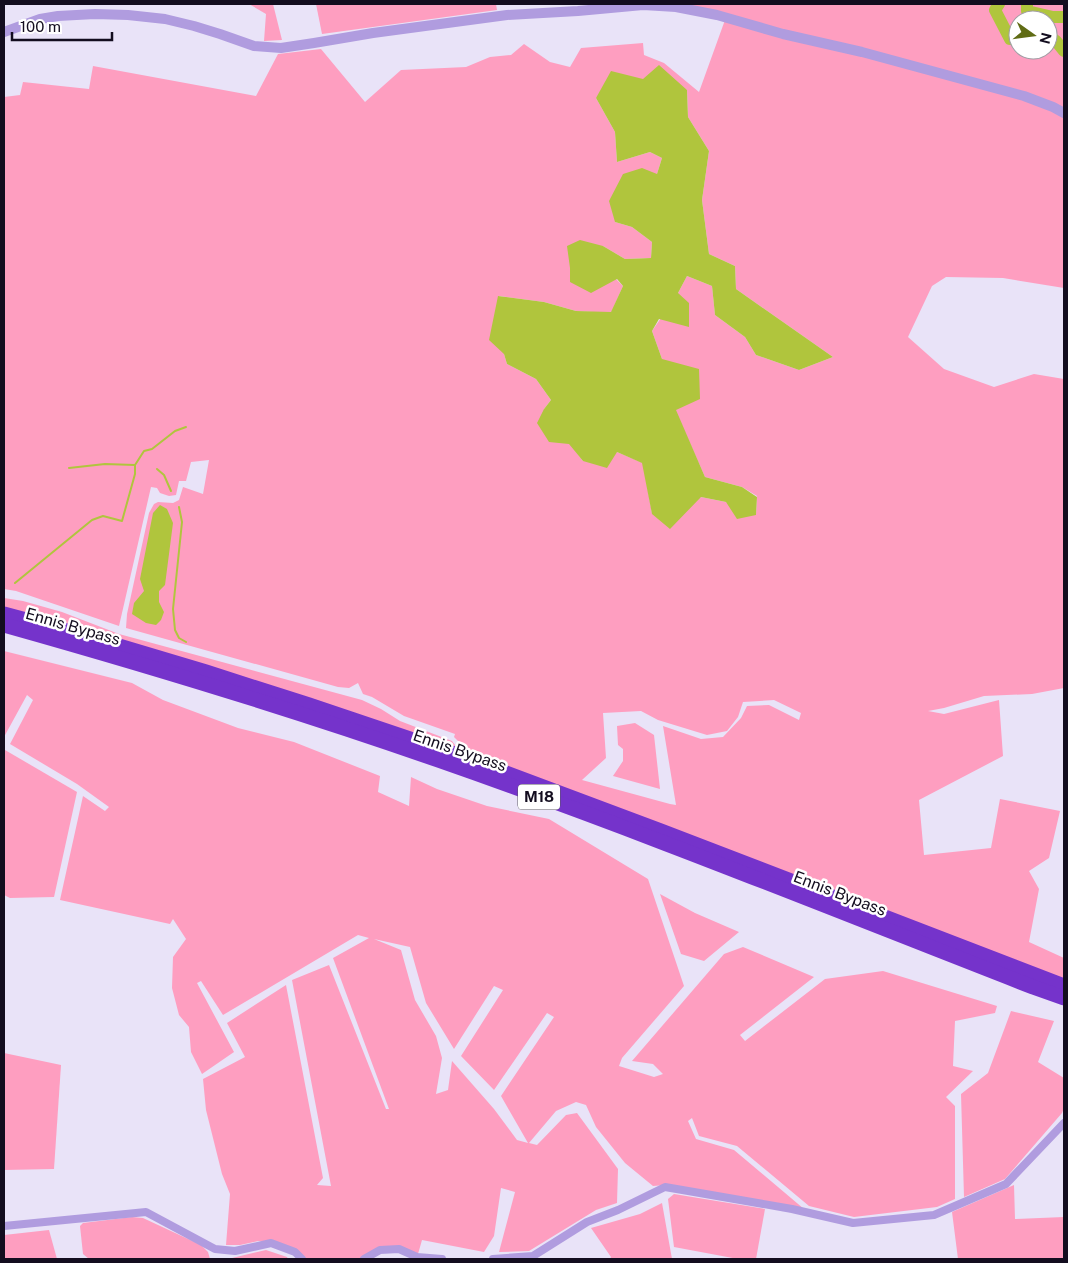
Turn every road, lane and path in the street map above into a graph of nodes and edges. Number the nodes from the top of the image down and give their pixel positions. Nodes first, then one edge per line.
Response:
1 (4, 32) edge
2 (1064, 113) edge
3 (4, 614) edge
4 (4, 624) edge
5 (1064, 986) edge
6 (1064, 998) edge
7 (1064, 1124) edge
8 (4, 1226) edge
9 (302, 1259) edge
10 (364, 1259) edge
11 (442, 1259) edge
12 (493, 1259) edge

1 - 2 street
3 - 5 highway, Ennis Bypass / M18
4 - 6 highway, Ennis Bypass / M18
7 - 12 street
8 - 9 street
10 - 11 street

